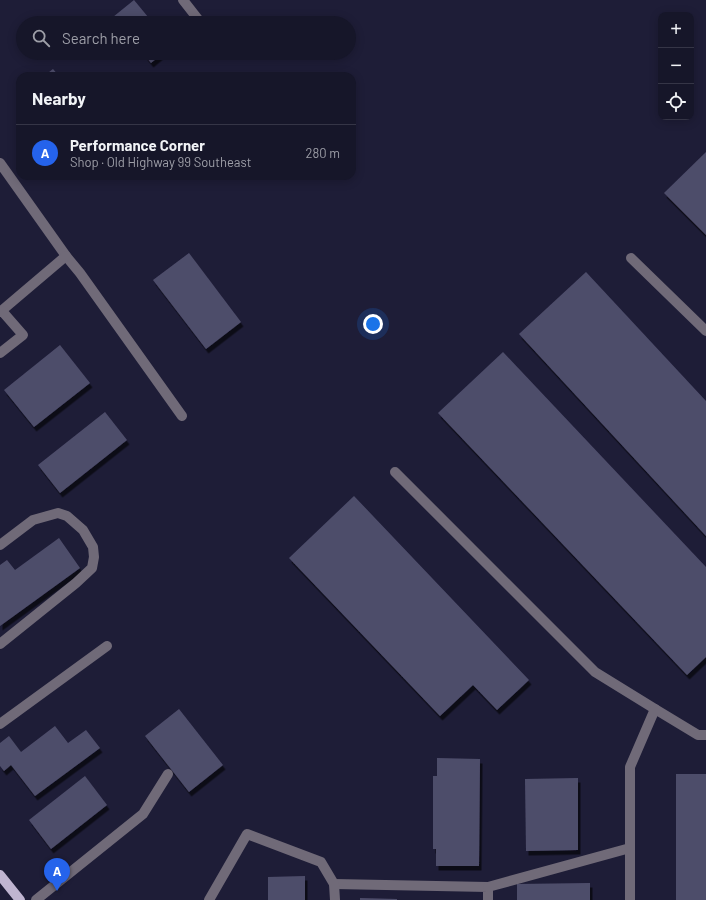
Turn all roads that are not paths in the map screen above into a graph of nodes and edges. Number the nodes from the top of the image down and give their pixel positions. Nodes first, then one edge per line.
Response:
1 (182, 0) edge
2 (195, 16) edge
3 (0, 163) edge
4 (66, 256) junction
5 (631, 258) dead end
6 (2, 308) edge
7 (706, 331) edge
8 (0, 353) edge
9 (182, 416) dead end
10 (395, 472) dead end
11 (0, 545) edge
12 (0, 644) edge
13 (107, 646) dead end
14 (655, 709) junction
15 (0, 724) edge
16 (706, 735) edge
17 (168, 774) dead end
18 (630, 848) junction
19 (0, 875) edge
20 (334, 884) junction
21 (488, 887) junction
22 (20, 900) edge
23 (36, 900) edge
24 (208, 900) edge
25 (335, 900) edge
26 (488, 900) edge
27 (630, 900) edge

1 - 2 street
3 - 4 street
4 - 6 street
4 - 9 street
5 - 7 street
6 - 8 street
10 - 14 street
11 - 12 street
13 - 15 street
14 - 16 street
14 - 18 street
17 - 23 street
18 - 21 street
18 - 27 street
19 - 22 main road
20 - 21 street
20 - 24 street
20 - 25 street
21 - 26 street

